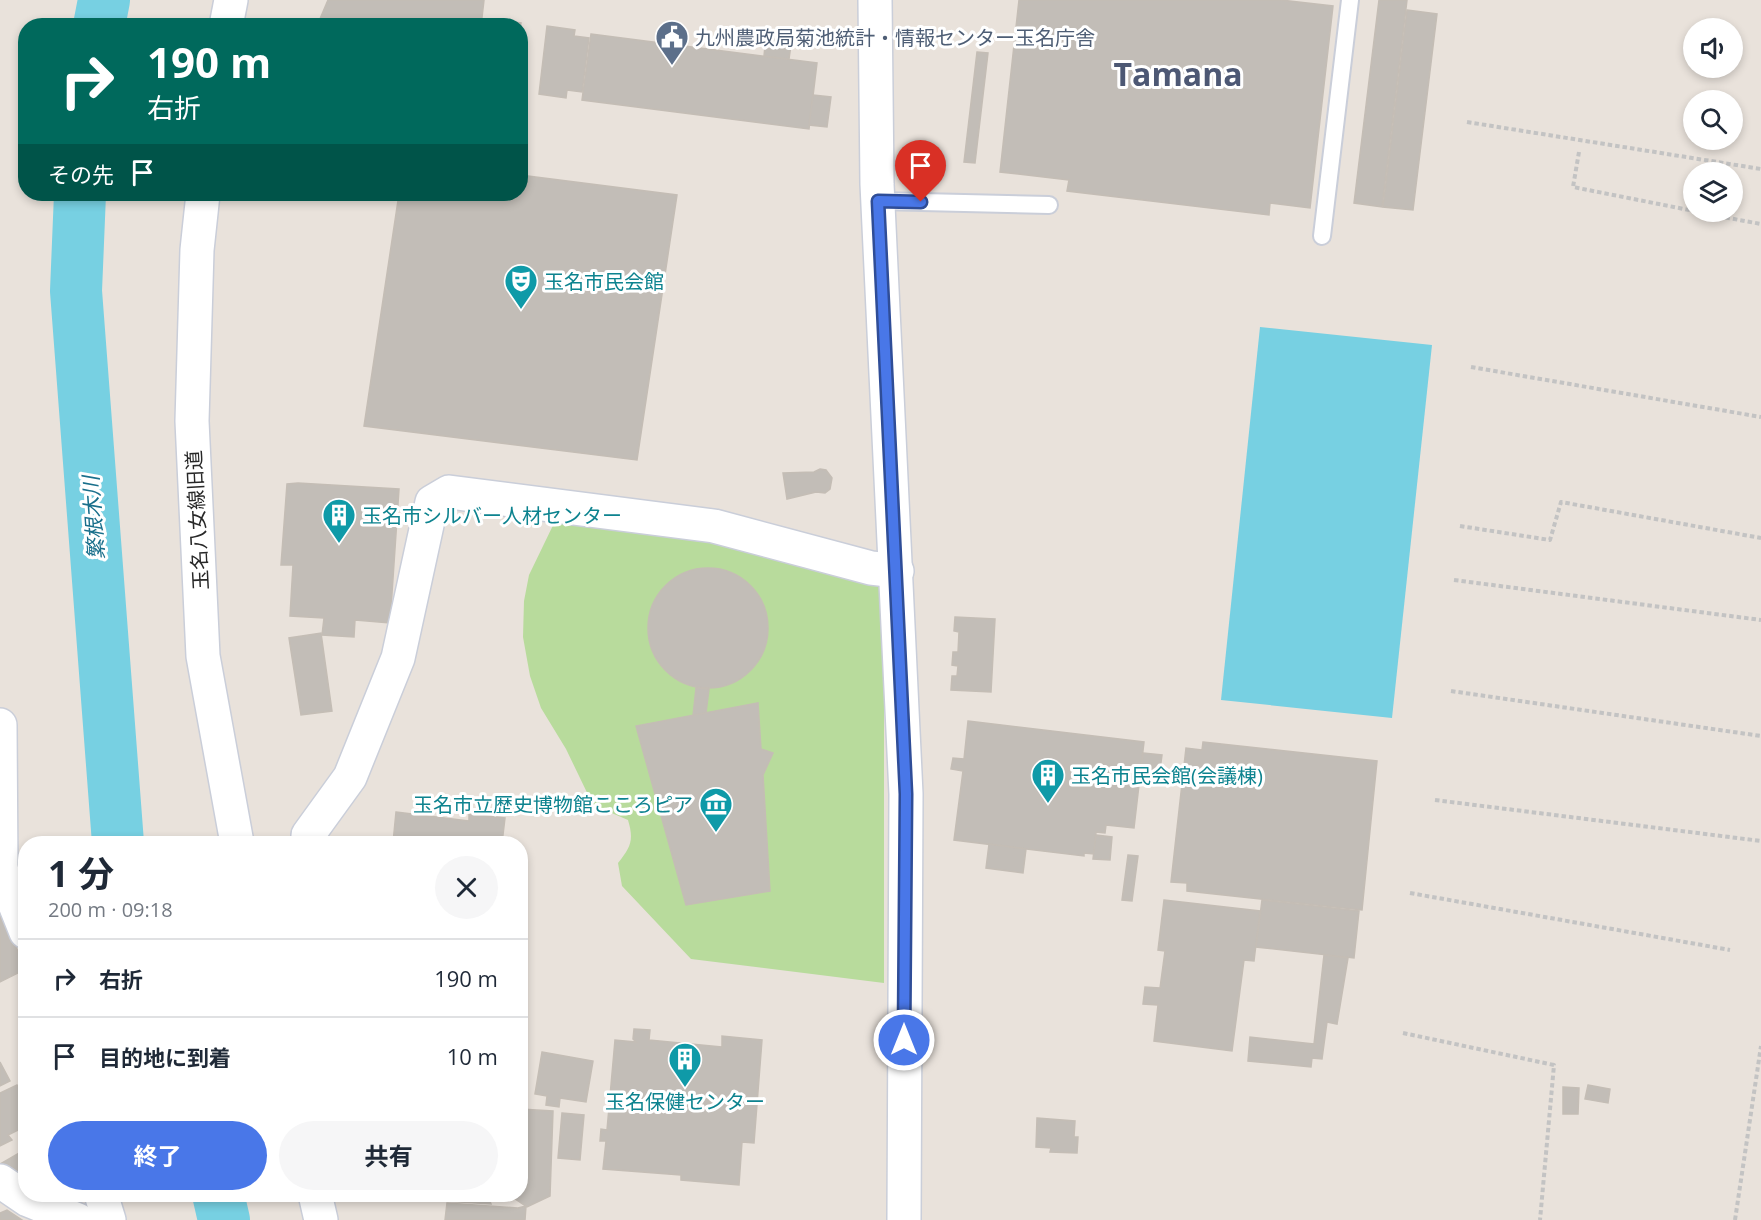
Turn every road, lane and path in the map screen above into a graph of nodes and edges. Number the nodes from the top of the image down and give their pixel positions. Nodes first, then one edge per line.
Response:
1 (231, 0) edge
2 (875, 0) edge
3 (1350, 0) edge
4 (228, 18) edge
5 (1467, 122) dead end
6 (1579, 152) dead end
7 (1761, 169) edge
8 (202, 201) edge
9 (878, 201) junction
10 (1049, 205) dead end
11 (1683, 209) edge
12 (1743, 220) edge
13 (1761, 224) edge
14 (1322, 236) dead end
15 (1471, 367) dead end
16 (1761, 417) edge
17 (1460, 526) dead end
18 (1761, 538) edge
19 (897, 571) junction
20 (1454, 580) dead end
21 (1761, 620) edge
22 (1451, 691) dead end
23 (0, 725) edge
24 (1761, 736) edge
25 (1435, 800) dead end
26 (236, 836) edge
27 (308, 836) edge
28 (1761, 840) edge
29 (0, 868) edge
30 (1410, 893) dead end
31 (18, 912) edge
32 (1730, 950) dead end
33 (1403, 1033) dead end
34 (1761, 1046) edge
35 (0, 1181) edge
36 (18, 1193) edge
37 (33, 1202) edge
38 (103, 1202) edge
39 (317, 1202) edge
40 (78, 1220) edge
41 (109, 1220) edge
42 (321, 1220) edge
43 (904, 1220) edge
44 (1540, 1220) edge
45 (1735, 1220) edge

1 - 4 street
2 - 9 street
3 - 14 lane
5 - 7 path
6 - 11 path
8 - 26 street, 玉名八女線旧道
9 - 10 lane
9 - 19 street
12 - 13 path
15 - 16 path
17 - 18 path
19 - 27 street
19 - 43 street
20 - 21 path
22 - 24 path
23 - 29 street
25 - 28 path
29 - 31 street
30 - 32 path
33 - 44 path
34 - 45 path
35 - 36 street
37 - 40 street
38 - 41 street
39 - 42 street

